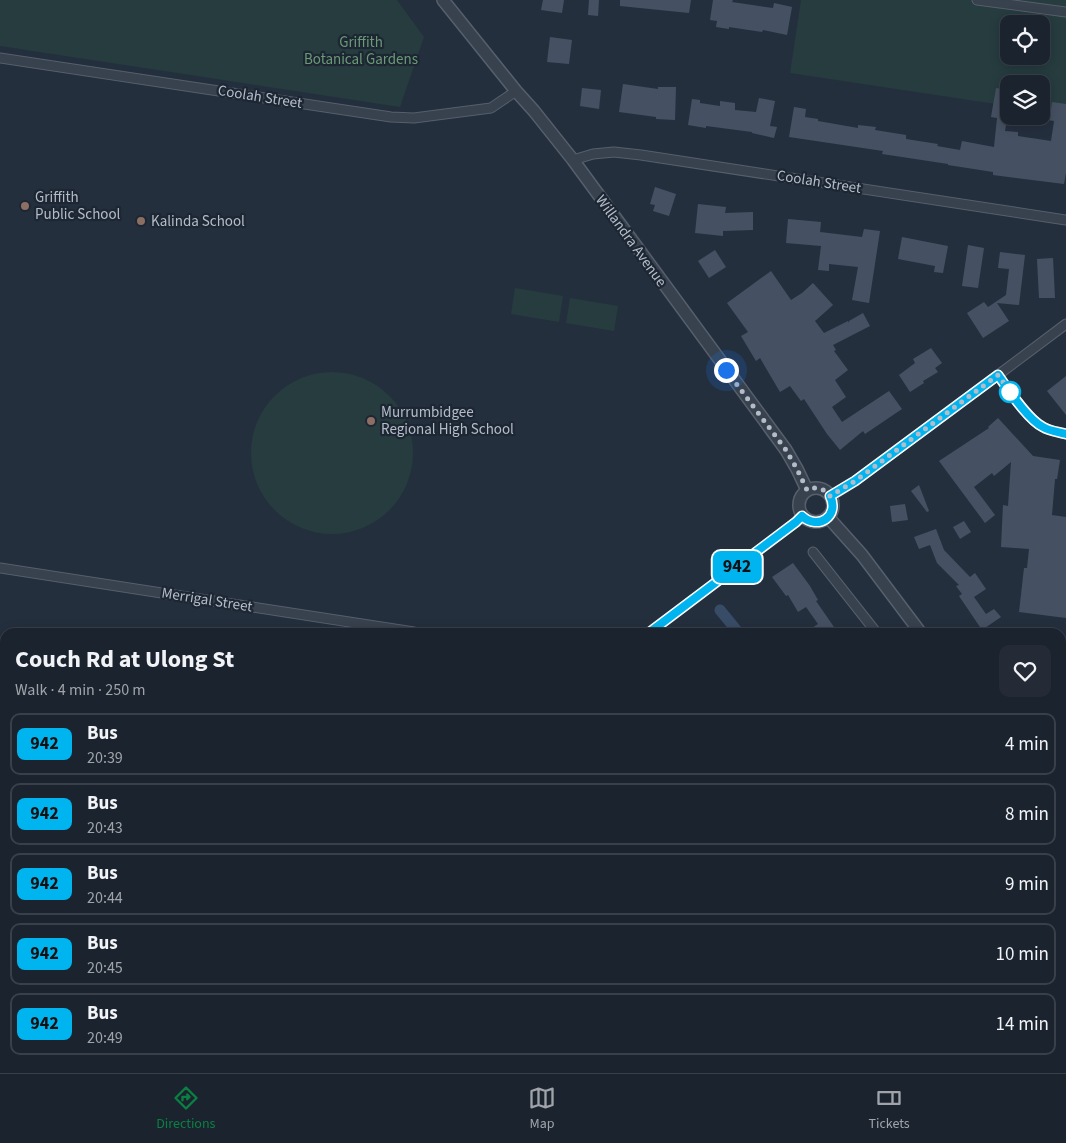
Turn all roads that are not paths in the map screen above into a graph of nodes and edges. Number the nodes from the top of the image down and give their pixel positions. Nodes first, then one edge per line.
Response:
1 (443, 0) edge
2 (977, 0) edge
3 (1066, 12) edge
4 (0, 58) edge
5 (516, 91) junction
6 (573, 160) junction
7 (1066, 220) edge
8 (1066, 324) edge
9 (998, 375) junction
10 (1066, 434) edge
11 (807, 490) junction
12 (830, 496) junction
13 (802, 516) junction
14 (828, 517) junction
15 (813, 552) dead end
16 (0, 568) edge
17 (388, 628) edge
18 (655, 628) edge
19 (873, 628) edge
20 (917, 628) edge

1 - 5 street, Willandra Avenue
2 - 3 street
4 - 5 street, Coolah Street
5 - 6 street, Willandra Avenue
6 - 7 street, Coolah Street
6 - 11 street, Willandra Avenue
8 - 9 street
9 - 10 street
9 - 12 street
11 - 12 street
11 - 13 street
12 - 14 street
13 - 14 street
13 - 18 street
14 - 20 street
15 - 19 street
16 - 17 street, Merrigal Street

